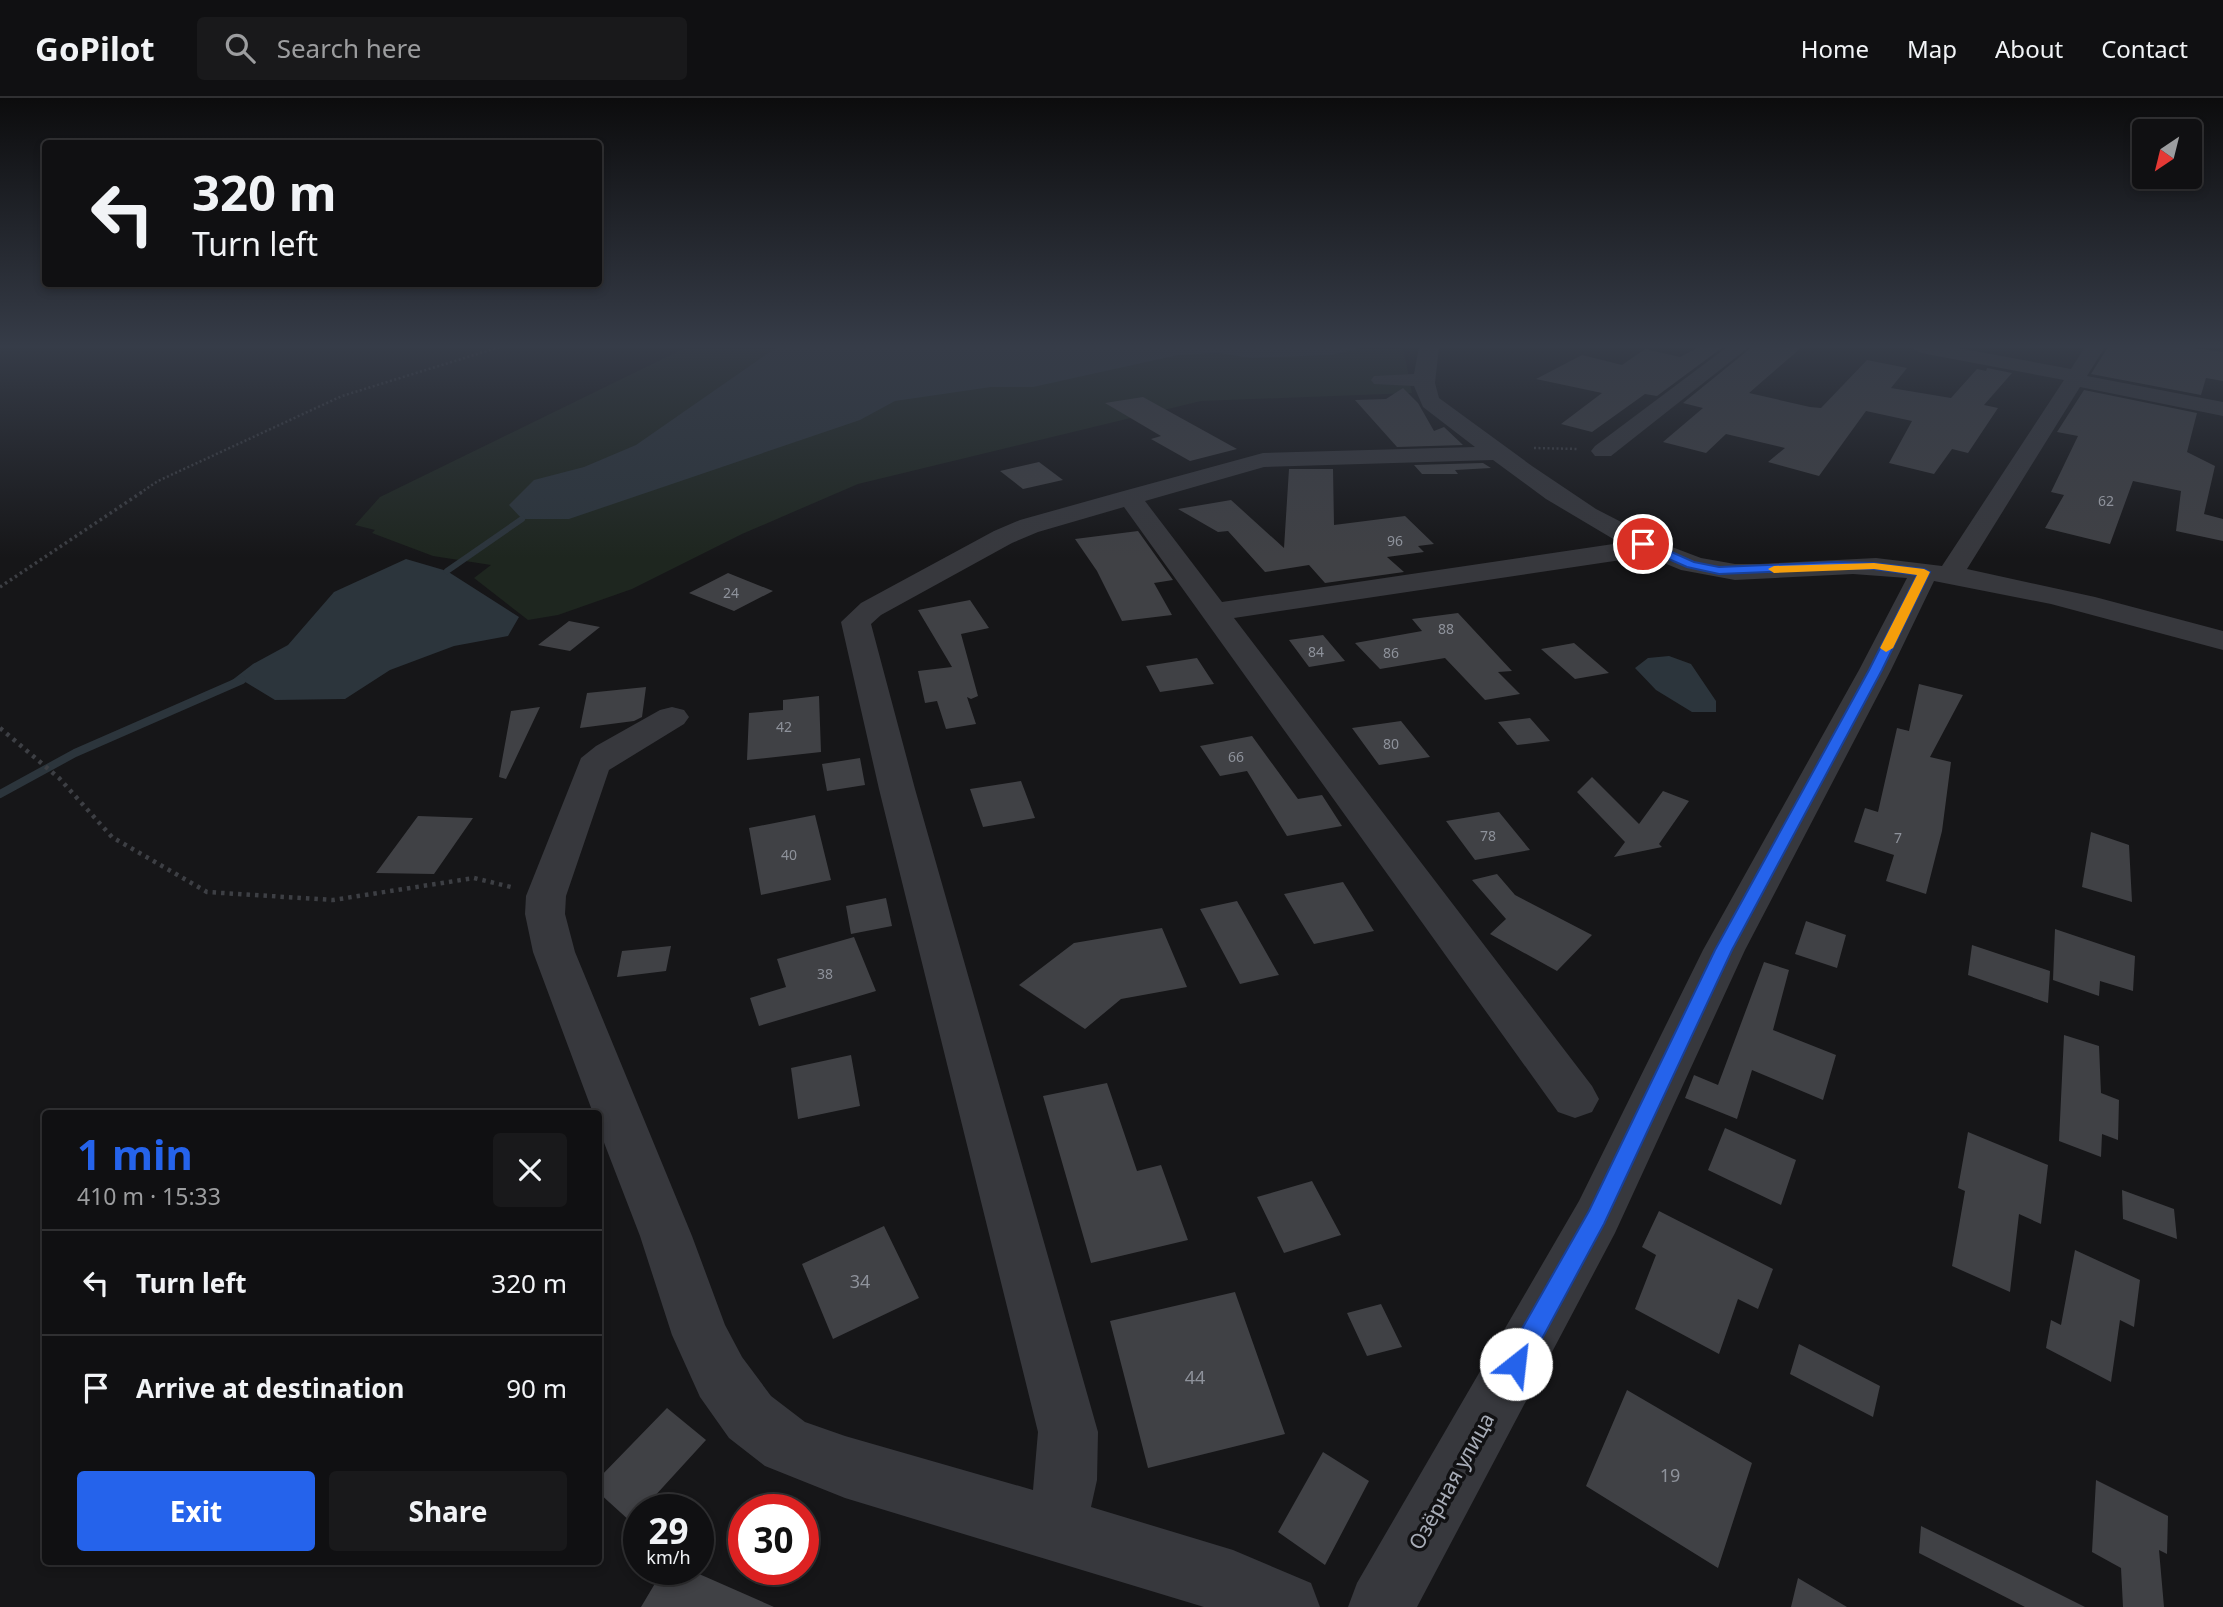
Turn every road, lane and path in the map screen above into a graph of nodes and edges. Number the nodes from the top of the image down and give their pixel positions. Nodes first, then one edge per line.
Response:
1 (296, 417) edge
2 (1452, 417) edge
3 (1647, 417) edge
4 (2048, 417) edge
5 (1603, 451) joint
6 (1499, 453) junction
7 (1540, 485) junction
8 (1606, 496) dead end
9 (1129, 497) junction
10 (1643, 544) junction
11 (1937, 574) junction
12 (0, 587) edge
13 (1214, 612) junction
14 (2223, 641) edge
15 (672, 717) dead end
16 (0, 728) edge
17 (547, 896) junction
18 (1575, 1100) dead end
19 (1055, 1529) junction
20 (1287, 1607) edge
21 (1381, 1607) edge

1 - 12 path
2 - 6 street
3 - 5 street
4 - 11 street, Озёрная улица
5 - 6 path
6 - 7 street
6 - 9 street
7 - 8 street
7 - 10 street
9 - 13 street
9 - 19 street
10 - 11 street
10 - 13 street
11 - 14 street
11 - 21 street, Озёрная улица
13 - 18 street
15 - 17 street
16 - 17 path
17 - 19 street
19 - 20 street

